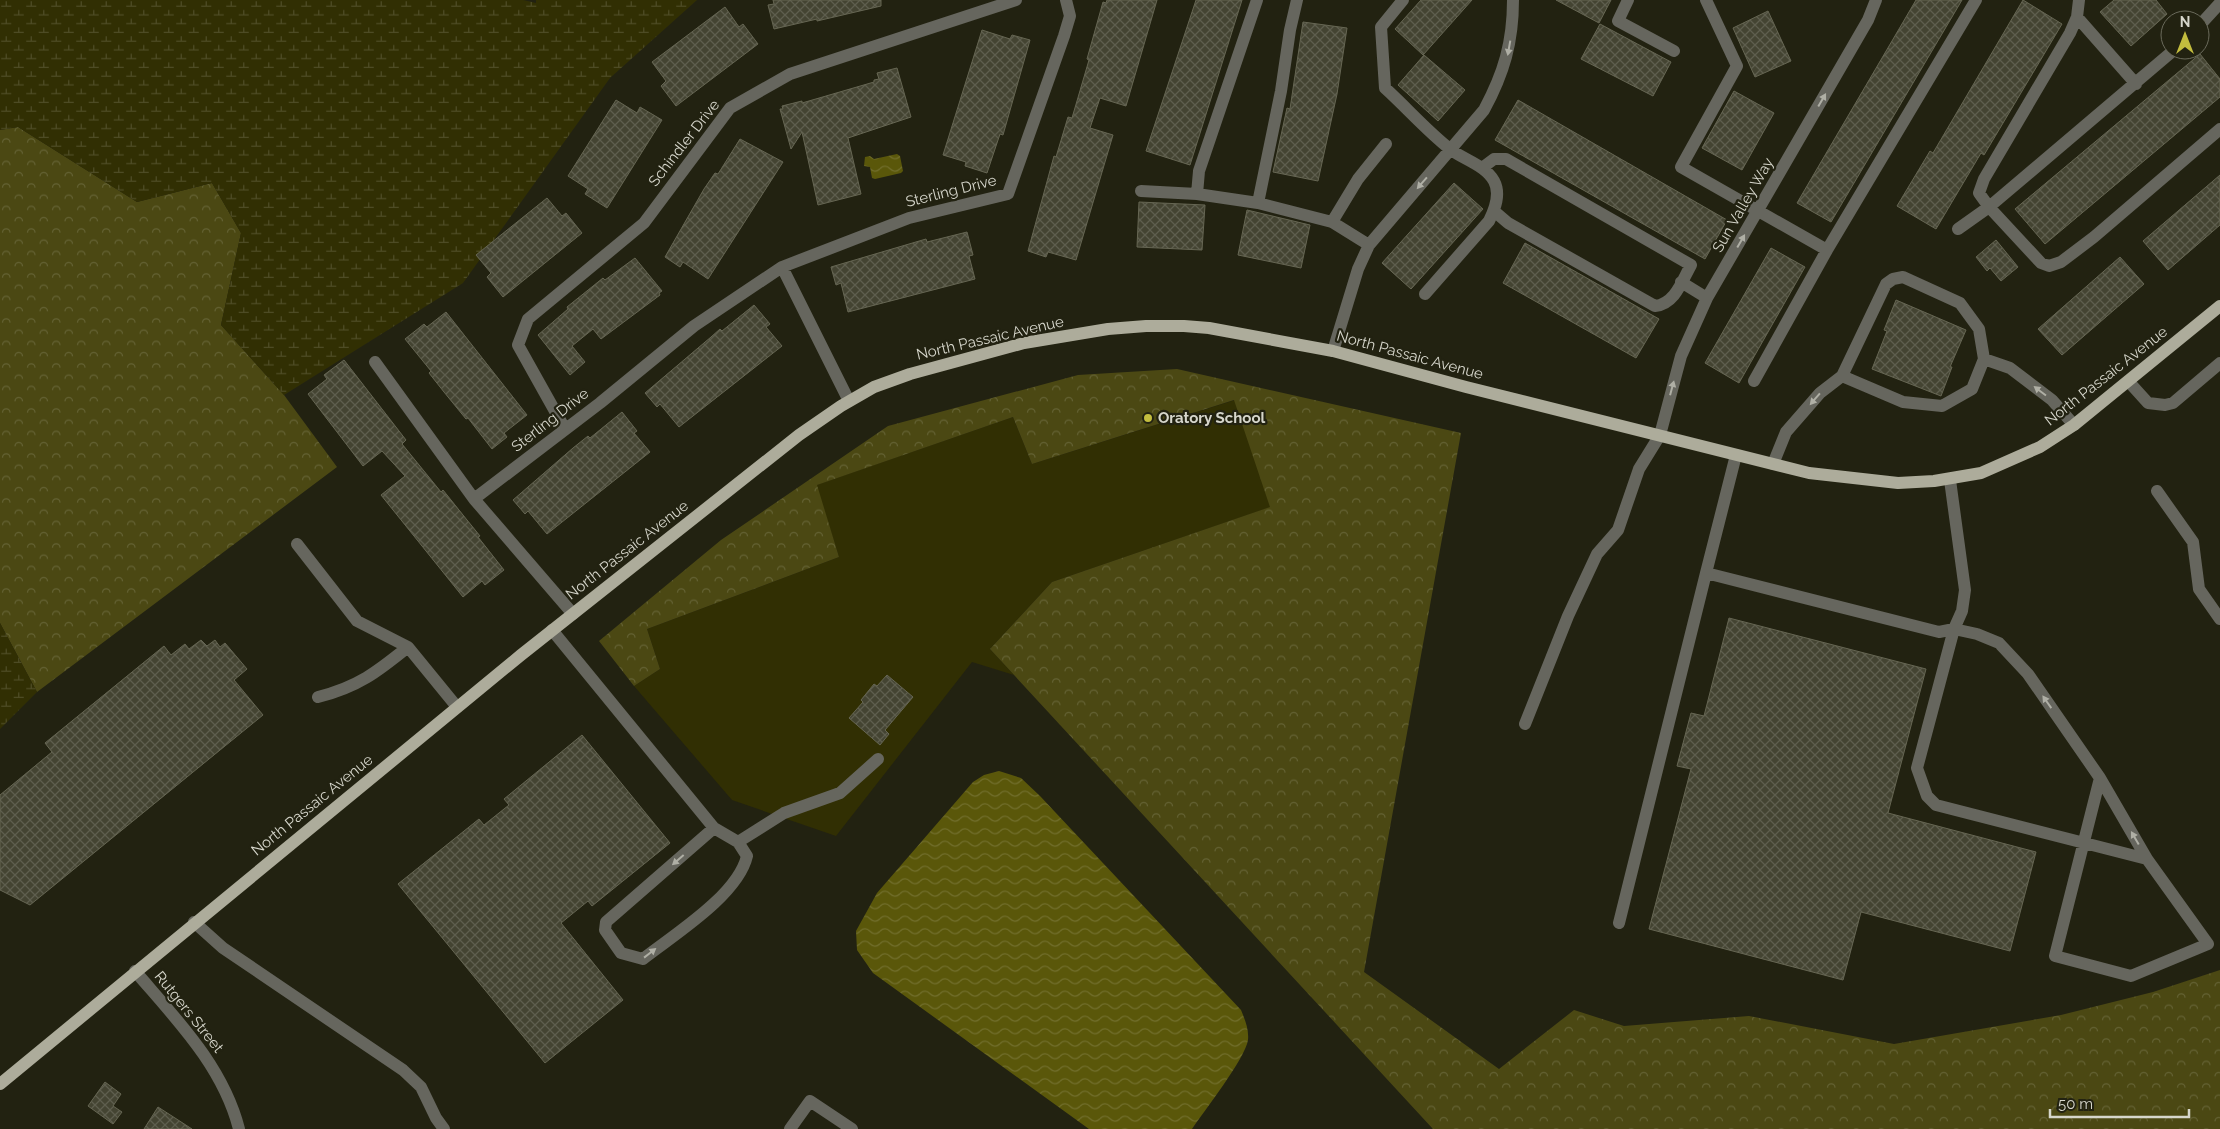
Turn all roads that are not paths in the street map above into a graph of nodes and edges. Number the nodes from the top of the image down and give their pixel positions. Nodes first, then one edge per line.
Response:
1 (1016, 0) edge
2 (1066, 0) edge
3 (1257, 0) edge
4 (1298, 0) edge
5 (1403, 0) edge
6 (1513, 0) edge
7 (1628, 0) edge
8 (1706, 0) edge
9 (1876, 0) edge
10 (1976, 0) edge
11 (2079, 0) edge
12 (2220, 3) edge
13 (2210, 14) edge
14 (2077, 17) junction
15 (1674, 51) dead end
16 (2163, 60) edge
17 (2136, 84) junction
18 (2220, 129) edge
19 (1386, 144) dead end
20 (1451, 150) junction
21 (1482, 168) junction
22 (1141, 191) dead end
23 (1197, 194) junction
24 (1258, 203) junction
25 (1989, 207) junction
26 (1758, 210) junction
27 (1494, 211) junction
28 (1332, 222) junction
29 (1958, 229) dead end
30 (1369, 245) junction
31 (1827, 250) junction
32 (782, 267) junction
33 (1681, 282) junction
34 (1425, 294) dead end
35 (1707, 298) junction
36 (2220, 306) edge
37 (1333, 352) junction
38 (1984, 360) junction
39 (375, 362) dead end
40 (2220, 363) edge
41 (1842, 376) junction
42 (1754, 381) dead end
43 (2129, 382) junction
44 (849, 401) junction
45 (2074, 425) junction
46 (565, 429) junction
47 (1660, 435) junction
48 (1736, 455) junction
49 (1773, 464) junction
50 (1950, 480) junction
51 (2157, 491) dead end
52 (474, 499) junction
53 (297, 544) dead end
54 (1706, 573) junction
55 (573, 614) junction
56 (2220, 619) edge
57 (1954, 629) junction
58 (552, 630) junction
59 (408, 647) junction
60 (318, 697) dead end
61 (457, 707) junction
62 (1525, 724) dead end
63 (878, 758) dead end
64 (2100, 778) junction
65 (714, 828) junction
66 (738, 842) junction
67 (2083, 843) junction
68 (2147, 859) junction
69 (194, 922) junction
70 (1618, 923) dead end
71 (135, 971) junction
72 (0, 1084) edge
73 (239, 1129) edge
74 (444, 1129) edge
75 (790, 1129) edge
76 (852, 1129) edge

1 - 46 street, Schindler Drive
2 - 32 street, Sterling Drive
3 - 23 street
4 - 24 street
5 - 20 street
6 -> 20 street
7 - 15 street
8 - 26 street
26 -> 9 street, Sun Valley Way
10 - 31 street
11 - 14 street
12 - 13 street
14 - 17 street
14 - 25 street
16 - 17 street
17 - 25 street
18 - 25 street
19 - 28 street
20 - 21 street
20 -> 30 street
21 - 27 street
21 - 33 street
22 - 23 street
23 - 24 street
24 - 28 street
25 - 29 street
26 - 31 street
35 -> 26 street, Sun Valley Way
27 - 33 street
27 - 34 street
28 - 30 street
30 - 37 street
31 - 42 street
32 - 44 street
32 - 46 street, Sterling Drive
33 - 35 street
47 -> 35 street, Sun Valley Way
36 - 43 main road, North Passaic Avenue
37 - 44 main road, North Passaic Avenue
37 - 47 main road, North Passaic Avenue
38 - 41 street
38 - 41 street
45 -> 38 street
39 - 52 street
40 - 43 street
41 -> 49 street
43 - 45 main road, North Passaic Avenue
44 - 55 main road, North Passaic Avenue
45 - 50 main road, North Passaic Avenue
46 - 52 street, Sterling Drive
47 - 48 main road, North Passaic Avenue
47 - 62 street, Sun Valley Way
48 - 49 main road, North Passaic Avenue
48 - 54 street
49 - 50 main road, North Passaic Avenue
50 - 57 street
51 - 56 street
52 - 55 street
53 - 59 street
54 - 57 street
54 - 70 street
55 - 58 main road, North Passaic Avenue
64 -> 57 street
57 - 67 street
58 - 61 main road, North Passaic Avenue
58 - 65 street
59 - 60 street
59 - 61 street
61 - 69 main road, North Passaic Avenue
63 - 66 street
64 - 67 street
68 -> 64 street
65 - 66 street
65 -> 66 street
67 - 68 street
67 - 68 street
69 - 71 main road, North Passaic Avenue
69 - 74 street
71 - 72 main road, North Passaic Avenue
71 - 73 street, Rutgers Street
75 - 76 street

